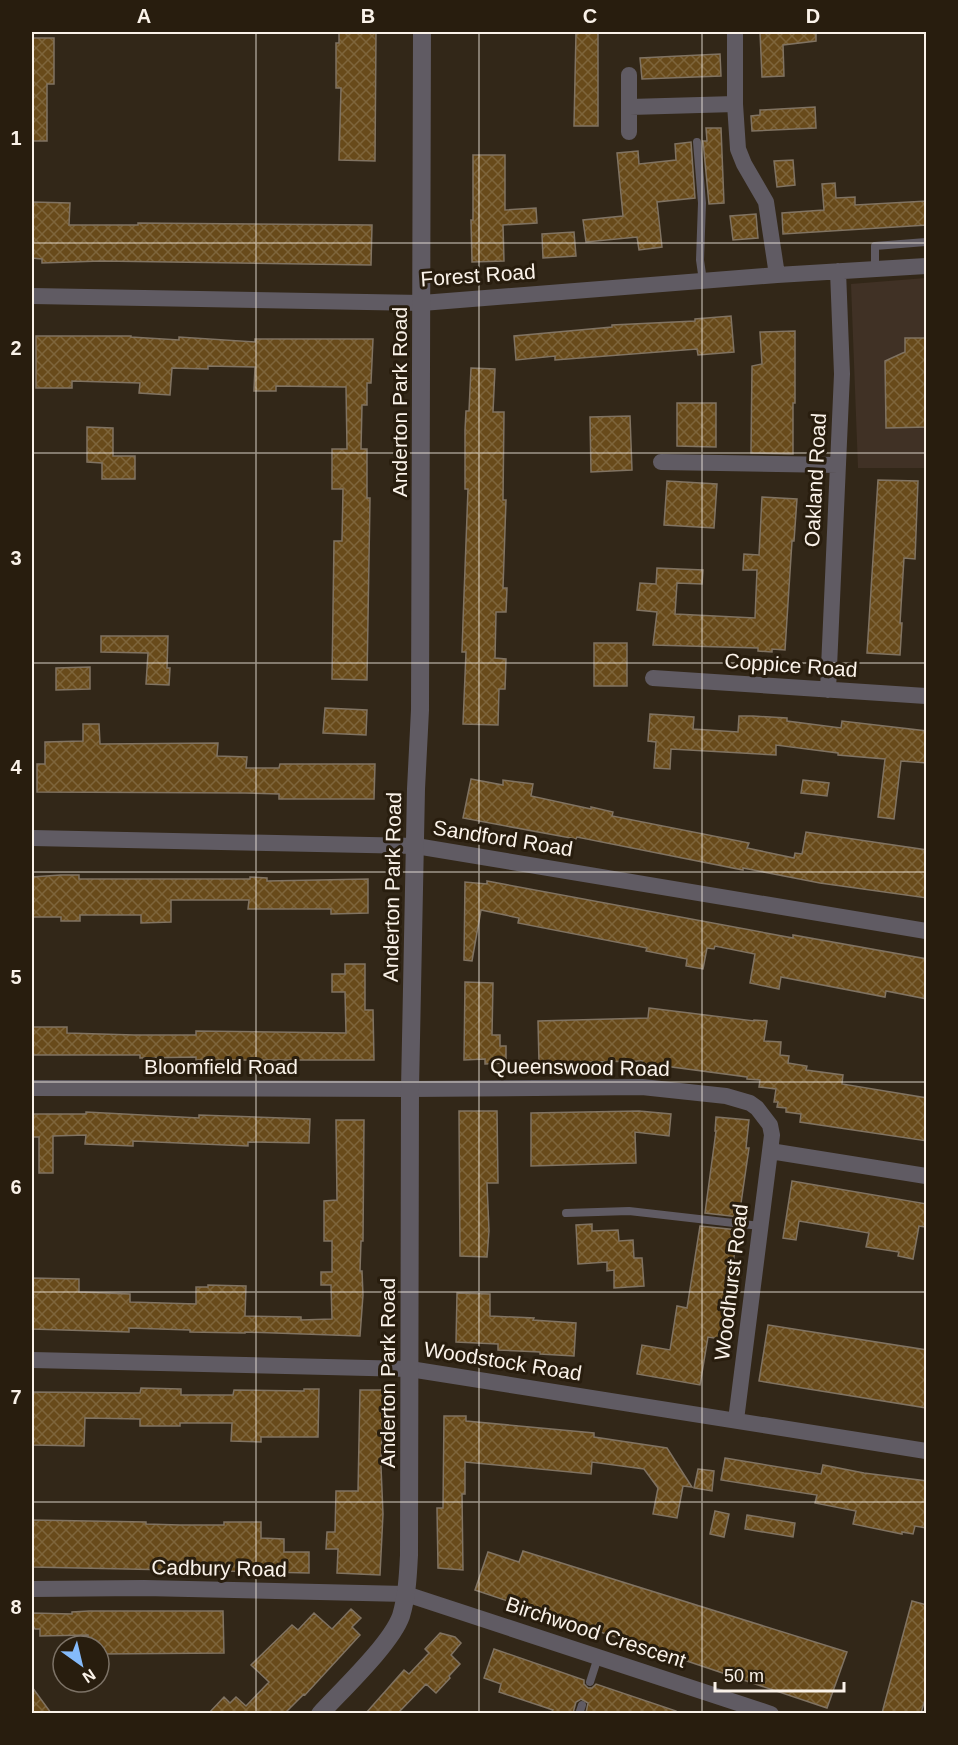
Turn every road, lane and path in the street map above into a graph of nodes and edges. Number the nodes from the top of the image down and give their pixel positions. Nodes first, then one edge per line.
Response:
1 (422, 32) edge
2 (735, 32) edge
3 (629, 75) dead end
4 (735, 104) junction
5 (630, 107) junction
6 (629, 132) dead end
7 (697, 142) dead end
8 (927, 242) edge
9 (927, 266) edge
10 (875, 269) junction
11 (838, 271) junction
12 (777, 275) junction
13 (703, 281) junction
14 (32, 296) edge
15 (422, 303) junction
16 (661, 462) dead end
17 (838, 465) junction
18 (653, 678) dead end
19 (828, 690) junction
20 (927, 696) edge
21 (32, 838) edge
22 (416, 846) junction
23 (927, 931) edge
24 (32, 1088) edge
25 (410, 1089) junction
26 (770, 1151) junction
27 (927, 1176) edge
28 (566, 1213) dead end
29 (760, 1226) junction
30 (32, 1360) edge
31 (410, 1369) junction
32 (736, 1420) junction
33 (927, 1451) edge
34 (32, 1589) edge
35 (406, 1594) junction
36 (598, 1656) junction
37 (590, 1682) dead end
38 (320, 1713) edge
39 (771, 1713) edge

1 - 15 street, Anderton Park Road
2 - 4 street
3 - 5 street
4 - 5 street
4 - 12 street
5 - 6 street
7 - 13 lane
8 - 10 lane
9 - 10 street, Forest Road
10 - 11 street, Forest Road
11 - 12 street, Forest Road
11 - 17 street, Oakland Road
12 - 13 street, Forest Road
13 - 15 street, Forest Road
14 - 15 street, Forest Road
15 - 22 street, Anderton Park Road
16 - 17 street
17 - 19 street, Oakland Road
18 - 19 street, Coppice Road
19 - 20 street, Coppice Road
21 - 22 street, Sandford Road
22 - 23 street, Sandford Road
22 - 25 street, Anderton Park Road
24 - 25 street, Bloomfield Road
25 - 26 street, Queenswood Road
25 - 31 street, Anderton Park Road
26 - 27 street
26 - 29 street, Woodhurst Road
28 - 29 lane
29 - 32 street, Woodhurst Road
30 - 31 street, Woodstock Road
31 - 32 street, Woodstock Road
31 - 35 street, Anderton Park Road
32 - 33 street, Woodstock Road
34 - 35 street, Cadbury Road
35 - 36 street, Birchwood Crescent
35 - 38 street, Anderton Park Road
36 - 37 lane
36 - 39 street, Birchwood Crescent

